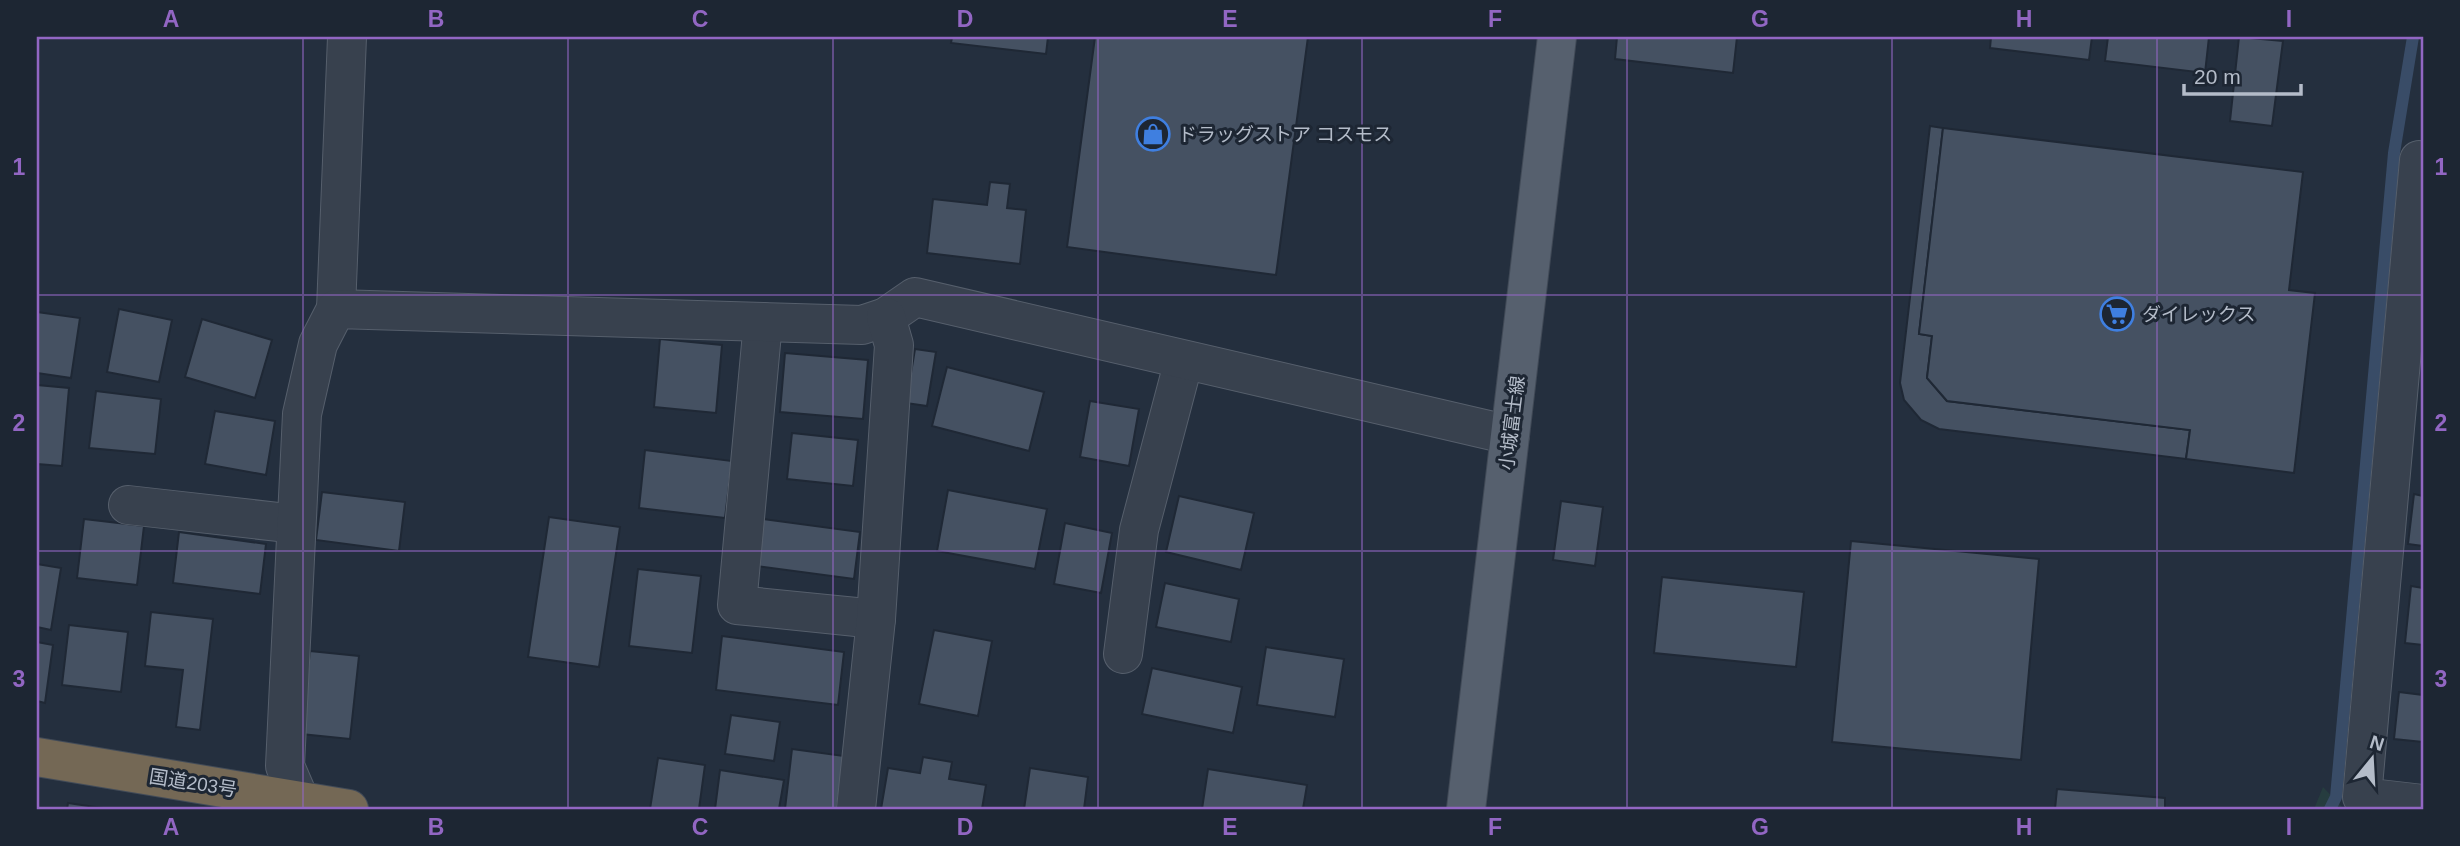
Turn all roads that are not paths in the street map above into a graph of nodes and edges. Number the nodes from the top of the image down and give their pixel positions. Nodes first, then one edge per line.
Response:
1 (347, 37) edge
2 (1557, 37) edge
3 (2423, 160) edge
4 (336, 309) junction
5 (886, 317) junction
6 (763, 322) junction
7 (1184, 360) junction
8 (1510, 435) junction
9 (2408, 456) edge
10 (128, 505) dead end
11 (296, 524) junction
12 (876, 619) junction
13 (1123, 654) dead end
14 (37, 757) edge
15 (2423, 804) edge
16 (299, 805) edge
17 (349, 809) edge
18 (856, 809) edge
19 (1466, 809) edge

1 - 4 street
2 - 8 main road, 小城富士線
3 - 9 street
4 - 6 street
4 - 11 street
5 - 6 street
5 - 7 street
5 - 12 street
6 - 12 street
7 - 8 street
7 - 13 street
8 - 19 main road, 小城富士線
9 - 15 street
10 - 11 street
11 - 16 street
12 - 18 street
14 - 16 highway, 国道203号
16 - 17 highway, 国道203号

